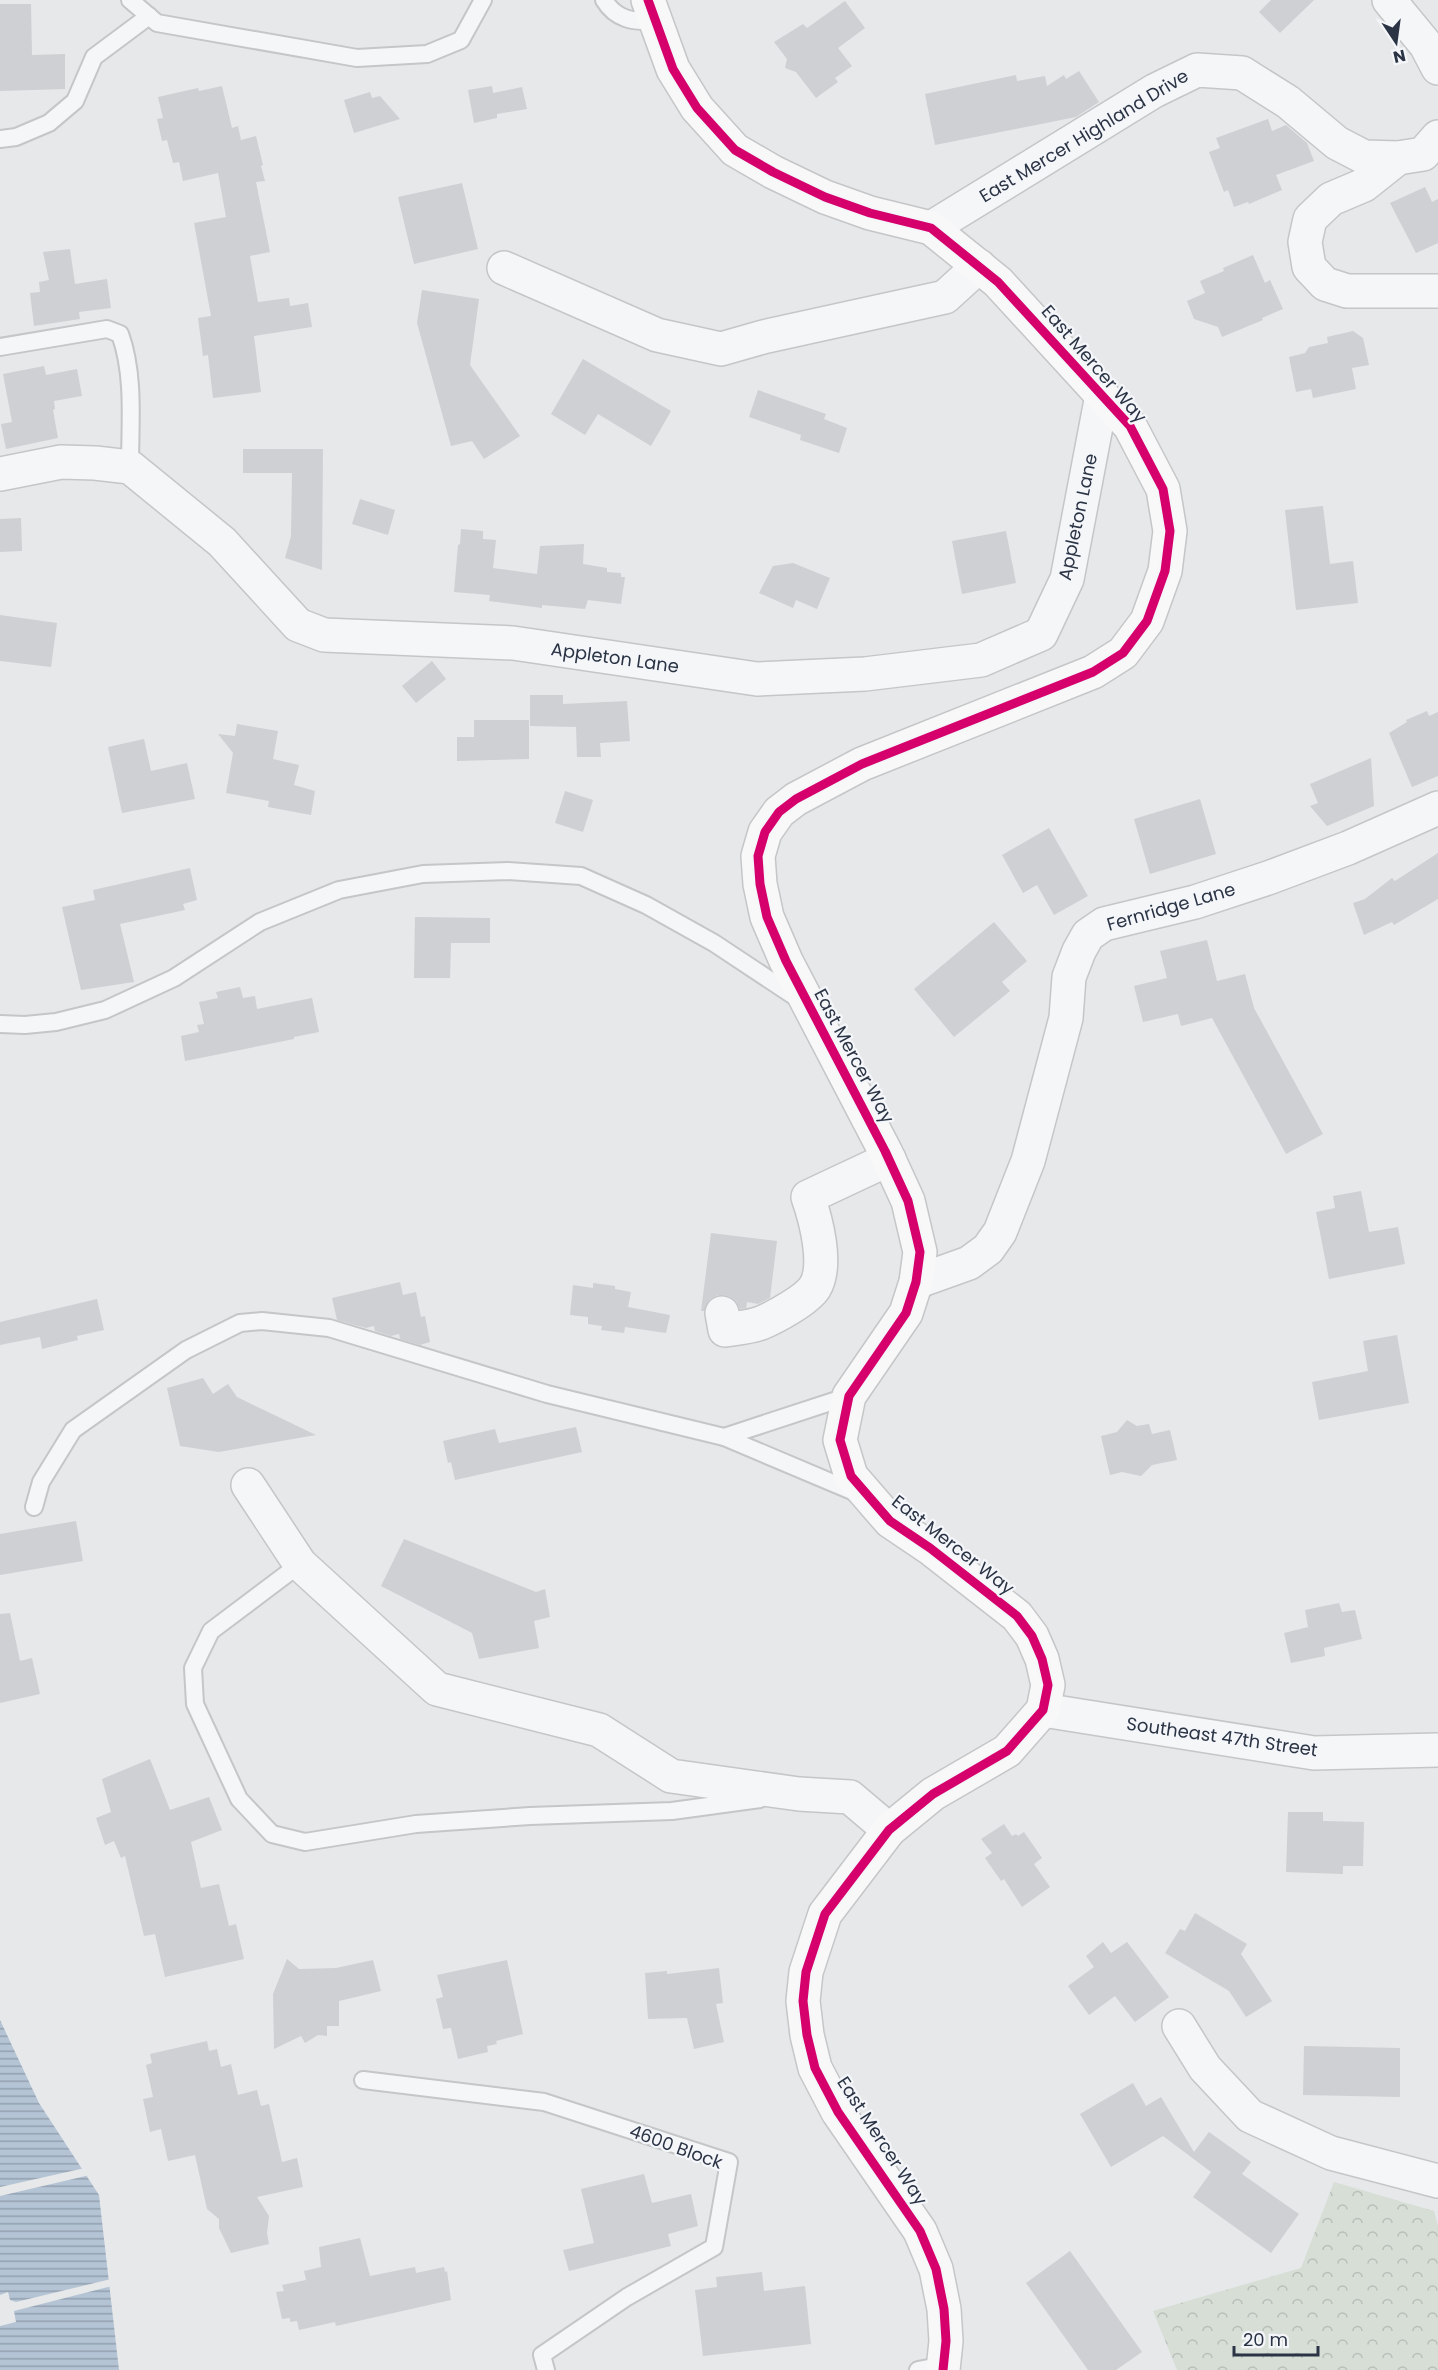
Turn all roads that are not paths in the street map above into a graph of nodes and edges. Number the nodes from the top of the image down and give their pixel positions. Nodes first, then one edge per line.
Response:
1 (130, 0) edge
2 (483, 0) edge
3 (604, 0) edge
4 (1389, 0) edge
5 (652, 11) edge
6 (148, 16) junction
7 (1438, 68) edge
8 (1438, 137) edge
9 (0, 139) edge
10 (1398, 158) junction
11 (931, 228) junction
12 (979, 266) junction
13 (504, 268) dead end
14 (1438, 291) edge
15 (0, 347) edge
16 (1102, 395) junction
17 (130, 467) junction
18 (0, 474) edge
19 (1438, 808) edge
20 (810, 1008) junction
21 (0, 1024) edge
22 (889, 1159) junction
23 (916, 1282) junction
24 (722, 1313) dead end
25 (849, 1396) junction
26 (724, 1437) junction
27 (248, 1485) dead end
28 (871, 1499) junction
29 (34, 1507) dead end
30 (300, 1564) junction
31 (1043, 1710) junction
32 (1438, 1750) edge
33 (799, 1794) junction
34 (889, 1830) junction
35 (1179, 2026) dead end
36 (363, 2080) dead end
37 (1438, 2181) edge
38 (935, 2368) edge
39 (546, 2370) edge

1 - 6 lane
2 - 6 lane
3 - 5 lane
4 - 7 street
5 - 11 street, East Mercer Way
6 - 9 lane
8 - 10 street, East Mercer Highland Drive
10 - 11 street, East Mercer Highland Drive
10 - 14 street, East Mercer Highland Drive
11 - 12 street, East Mercer Way
12 - 13 street
12 - 16 street, East Mercer Way
15 - 17 lane
16 - 17 street, Appleton Lane
16 - 20 street, East Mercer Way
17 - 18 street
19 - 23 street, Fernridge Lane
20 - 21 lane
20 - 22 street, East Mercer Way
22 - 23 street, East Mercer Way
22 - 24 street
23 - 25 street, East Mercer Way
25 - 26 lane
25 - 28 street, East Mercer Way
26 - 28 lane
26 - 29 lane
27 - 30 street
28 - 31 street, East Mercer Way
30 - 33 street
30 - 33 lane
31 - 32 street, Southeast 47th Street
31 - 34 street, East Mercer Way
33 - 34 street
34 - 38 street, East Mercer Way
35 - 37 street
36 - 39 lane, 4600 Block

